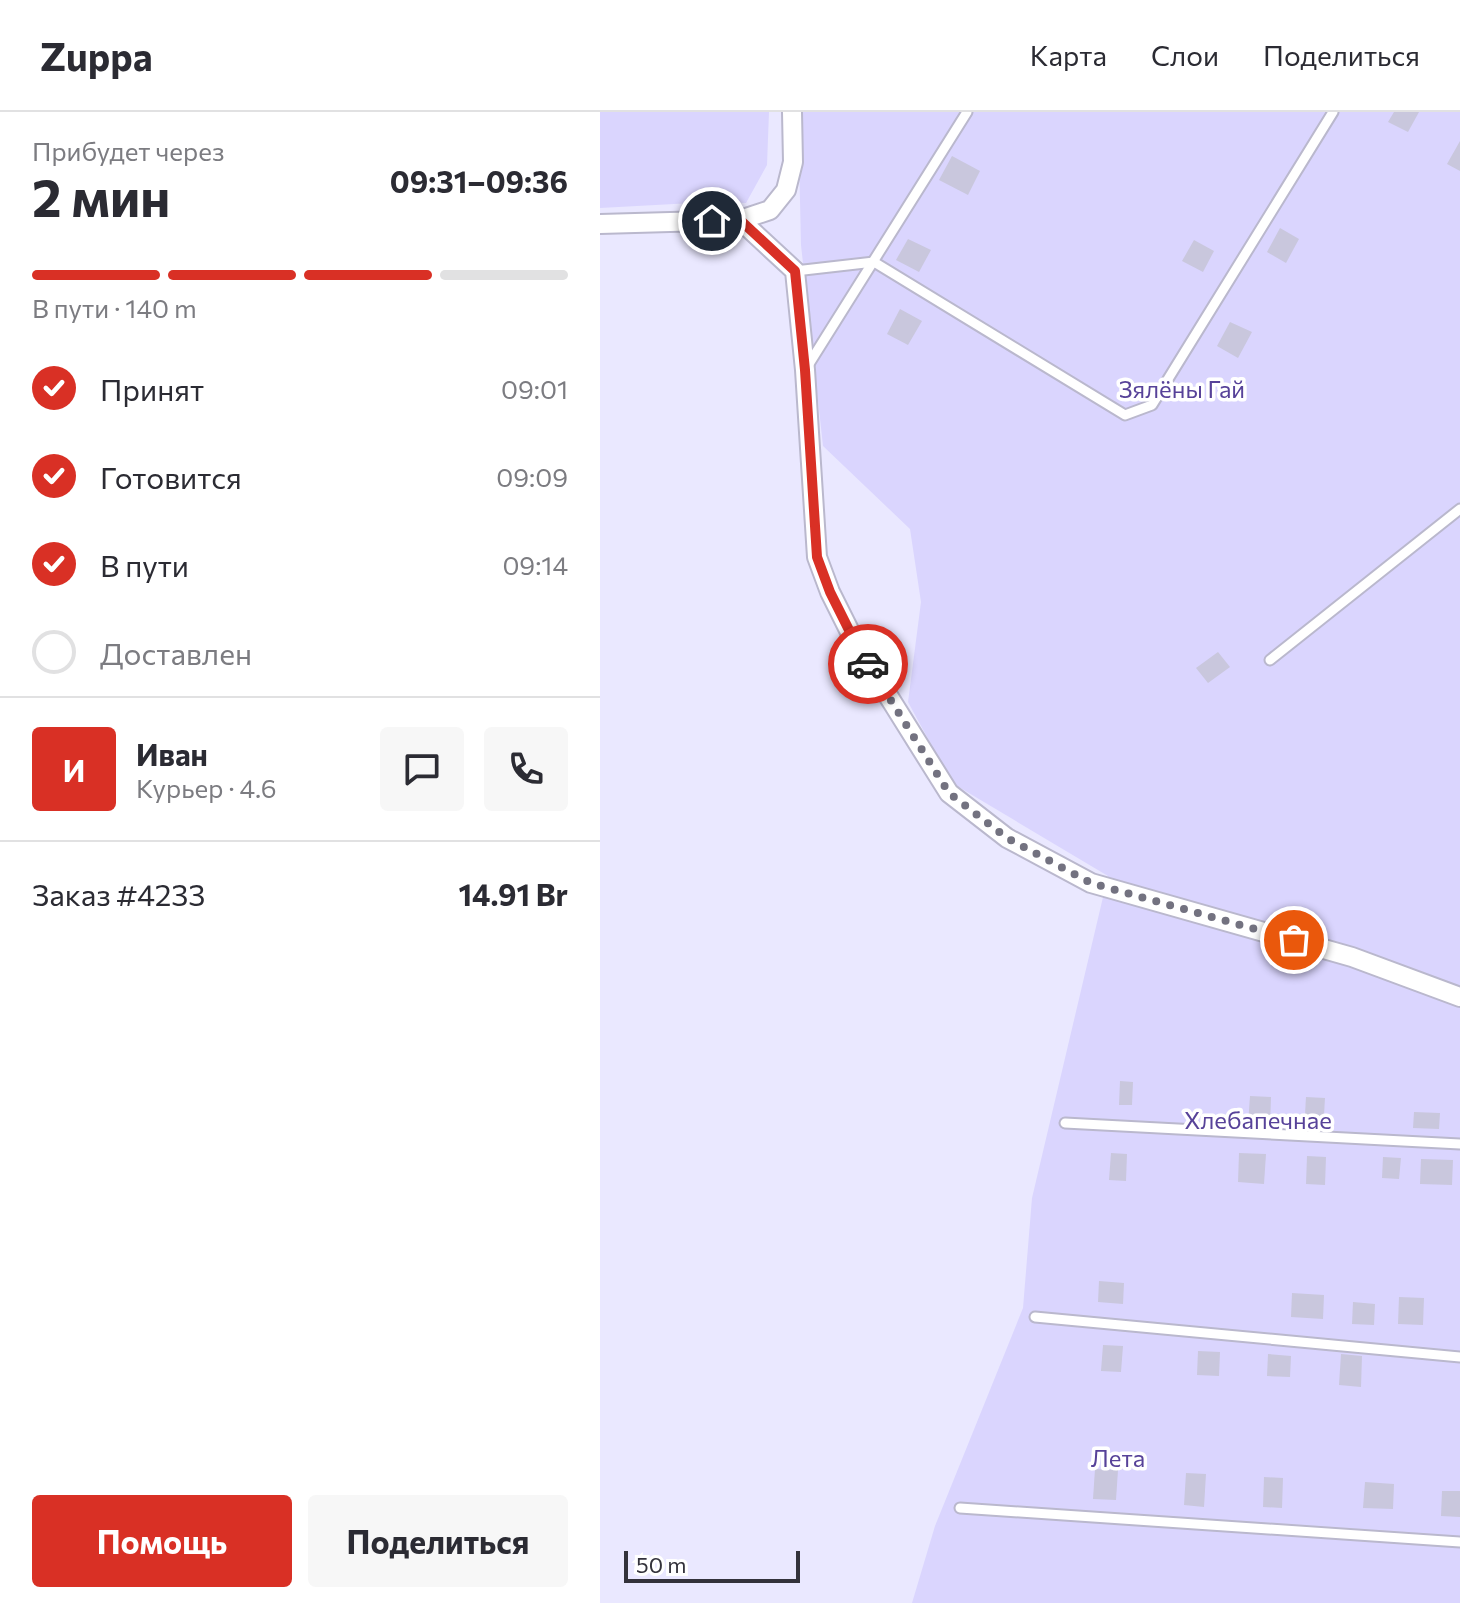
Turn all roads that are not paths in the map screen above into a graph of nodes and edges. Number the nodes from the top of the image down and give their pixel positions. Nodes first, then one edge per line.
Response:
1 (792, 112) edge
2 (967, 112) edge
3 (1333, 112) edge
4 (740, 220) junction
5 (600, 224) edge
6 (874, 262) junction
7 (795, 271) junction
8 (805, 370) junction
9 (1460, 509) edge
10 (1270, 660) dead end
11 (1460, 997) edge
12 (1065, 1123) dead end
13 (1460, 1144) edge
14 (1035, 1317) dead end
15 (1460, 1357) edge
16 (960, 1508) dead end
17 (1460, 1542) edge

1 - 4 street
2 - 6 lane
3 - 6 lane
4 - 5 street
4 - 7 street
6 - 7 lane
6 - 8 lane
7 - 8 street
8 - 11 street
9 - 10 lane
12 - 13 lane
14 - 15 lane
16 - 17 lane

